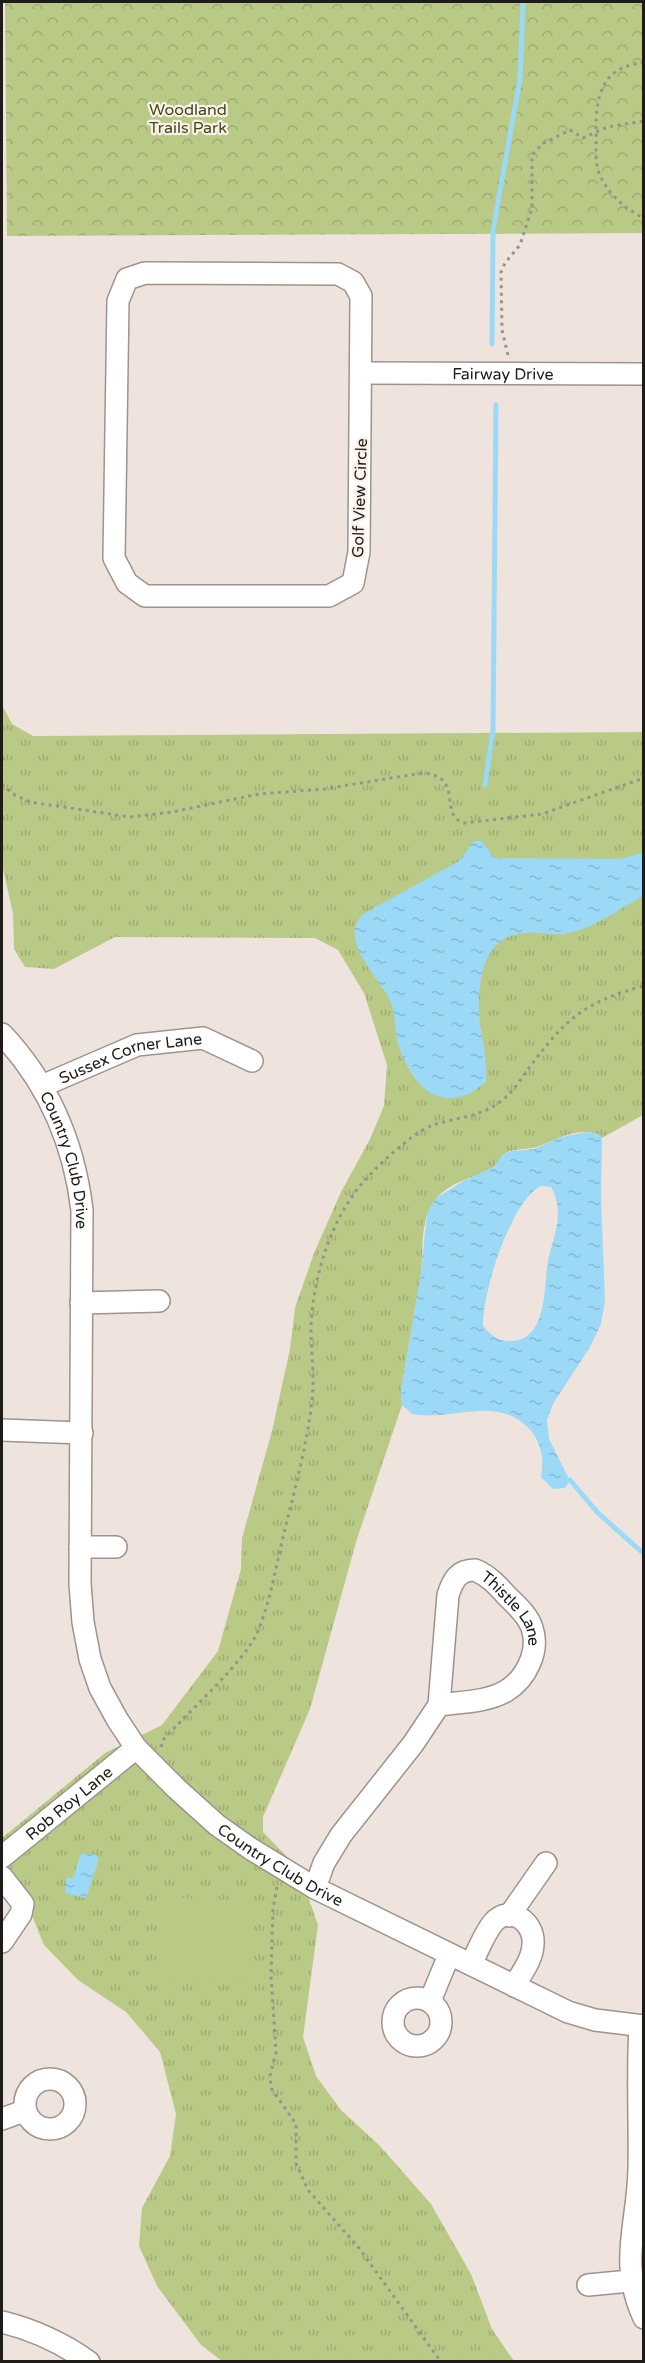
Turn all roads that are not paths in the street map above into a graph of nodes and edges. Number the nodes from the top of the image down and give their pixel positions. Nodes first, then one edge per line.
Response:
1 (362, 373) junction
2 (644, 374) edge
3 (2, 1034) edge
4 (252, 1061) dead end
5 (42, 1086) junction
6 (159, 1301) dead end
7 (81, 1303) junction
8 (2, 1430) edge
9 (82, 1433) junction
10 (80, 1547) junction
11 (116, 1547) dead end
12 (439, 1705) junction
13 (136, 1748) junction
14 (2, 1857) edge
15 (546, 1863) dead end
16 (2, 1877) edge
17 (315, 1888) junction
18 (508, 1916) junction
19 (2, 1942) edge
20 (449, 1955) junction
21 (471, 1964) junction
22 (514, 1986) junction
23 (430, 2001) dead end
24 (642, 2026) edge
25 (24, 2111) dead end
26 (2, 2119) edge
27 (630, 2281) junction
28 (588, 2286) dead end
29 (644, 2318) edge
30 (2, 2322) edge
31 (89, 2361) edge

1 - 1 street, Golf View Circle
1 - 2 street, Fairway Drive
3 - 5 street, Country Club Drive
4 - 5 street, Sussex Corner Lane
5 - 7 street, Country Club Drive
6 - 7 street
7 - 9 street, Country Club Drive
8 - 9 street
9 - 10 street, Country Club Drive
10 - 11 street
10 - 13 street, Country Club Drive
12 - 12 street, Thistle Lane
12 - 17 street, Thistle Lane
13 - 14 street, Rob Roy Lane
13 - 17 street, Country Club Drive
15 - 18 street
16 - 19 street
17 - 20 street, Country Club Drive
18 - 21 street
18 - 22 street
20 - 21 street, Country Club Drive
20 - 23 street
21 - 22 street, Country Club Drive
22 - 24 street, Country Club Drive
24 - 27 street
25 - 26 street
27 - 28 street
27 - 29 street
30 - 31 street

